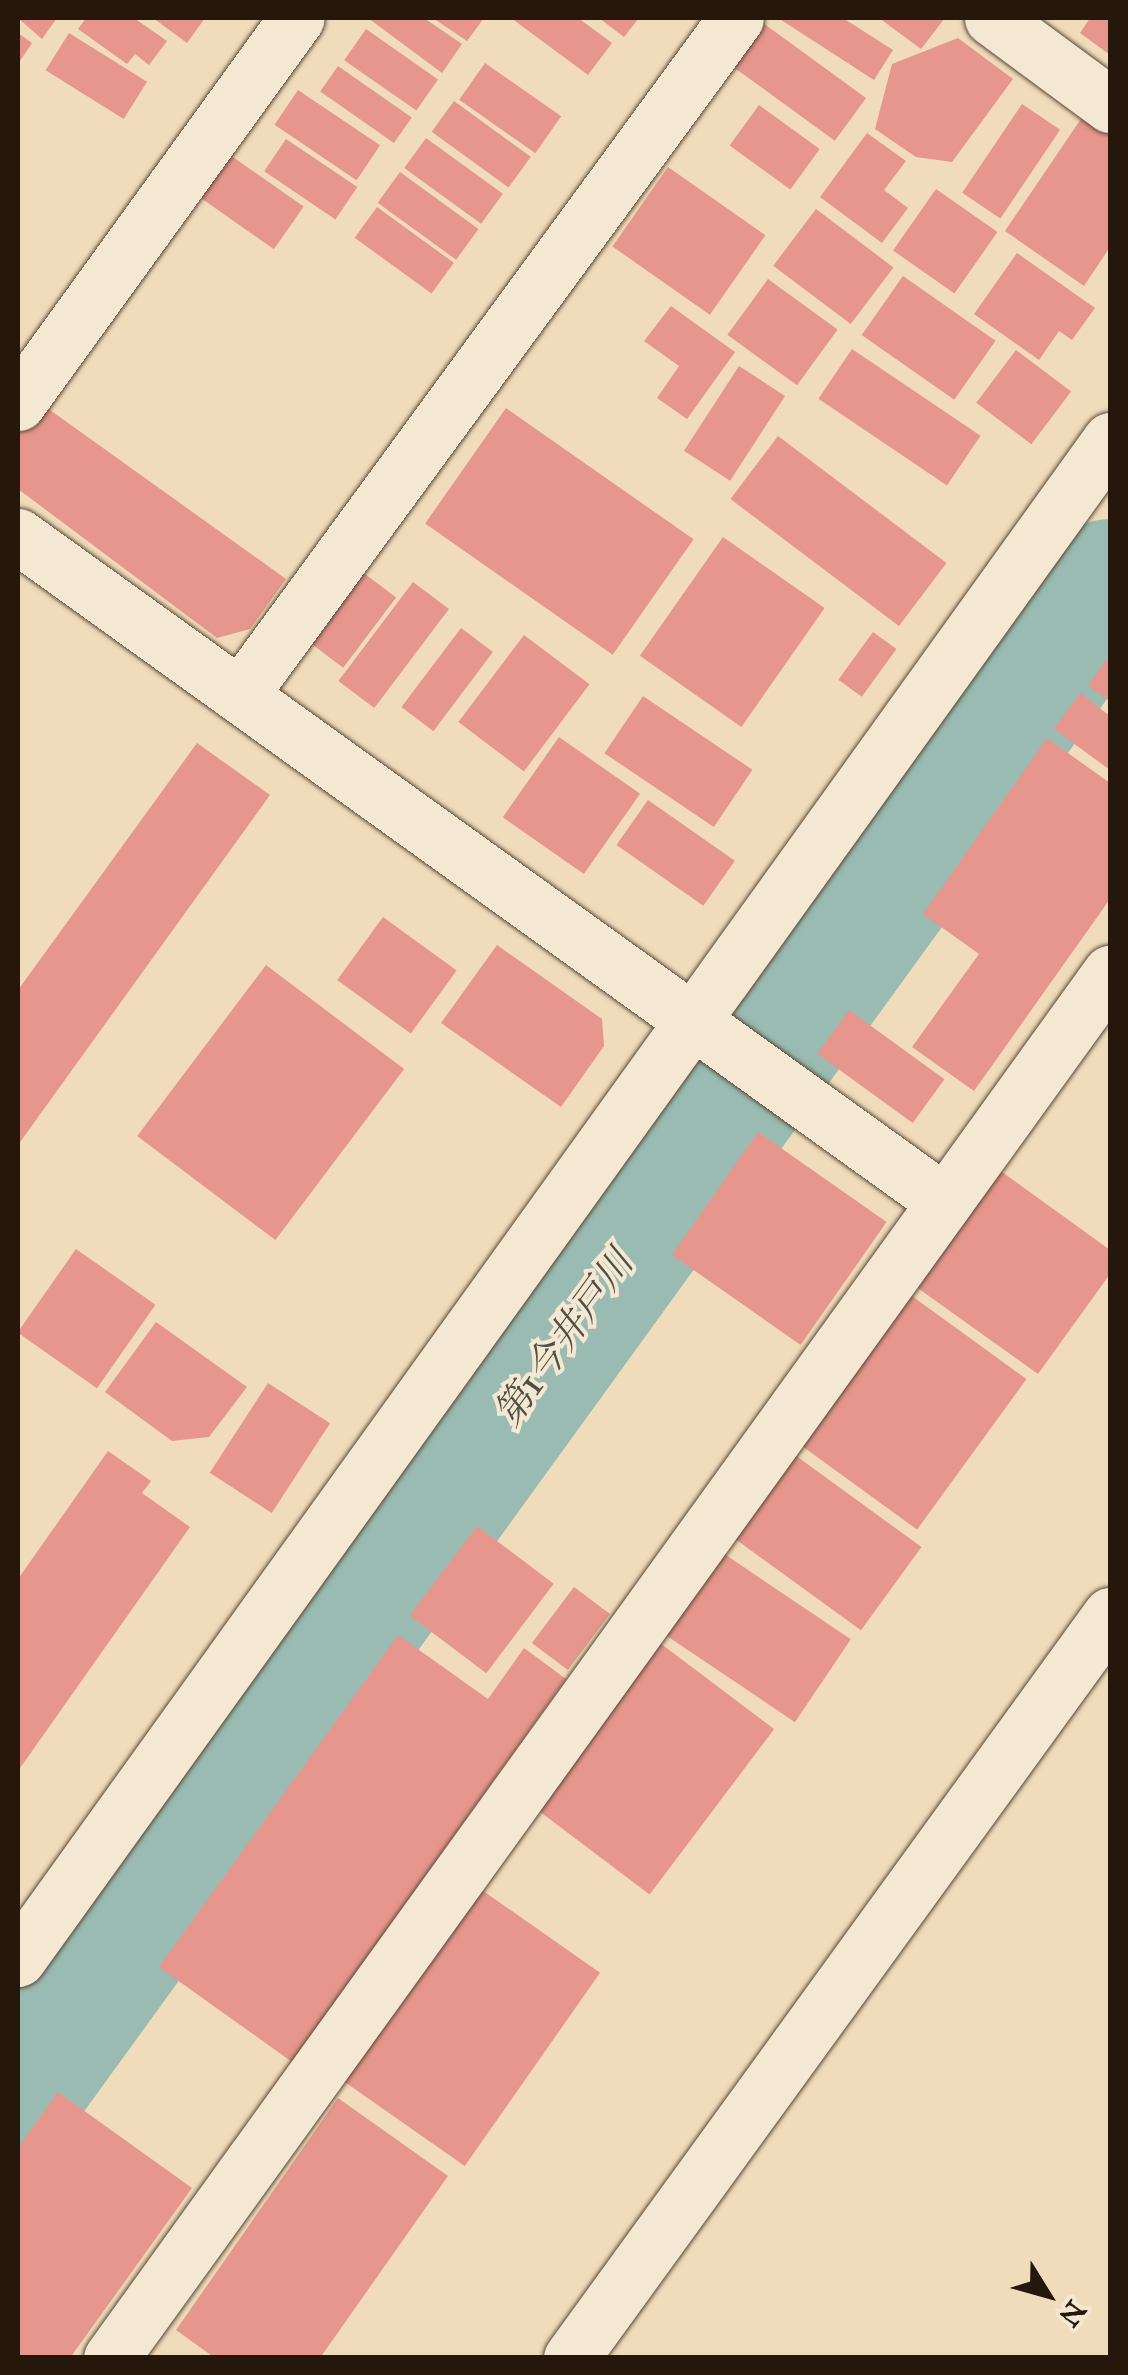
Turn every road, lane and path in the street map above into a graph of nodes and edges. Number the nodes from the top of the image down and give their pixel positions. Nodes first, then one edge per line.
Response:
1 (296, 18) edge
2 (736, 18) edge
3 (992, 18) edge
4 (1110, 105) edge
5 (18, 403) edge
6 (1110, 440) edge
7 (18, 536) edge
8 (240, 695) junction
9 (1110, 973) edge
10 (696, 1024) junction
11 (942, 1200) junction
12 (1110, 1615) edge
13 (18, 1958) edge
14 (111, 2358) edge
15 (571, 2358) edge

1 - 5 street
2 - 8 street
3 - 4 street
6 - 10 street
7 - 8 street
8 - 10 street
9 - 11 street
10 - 11 street
10 - 13 street
11 - 14 street
12 - 15 street

